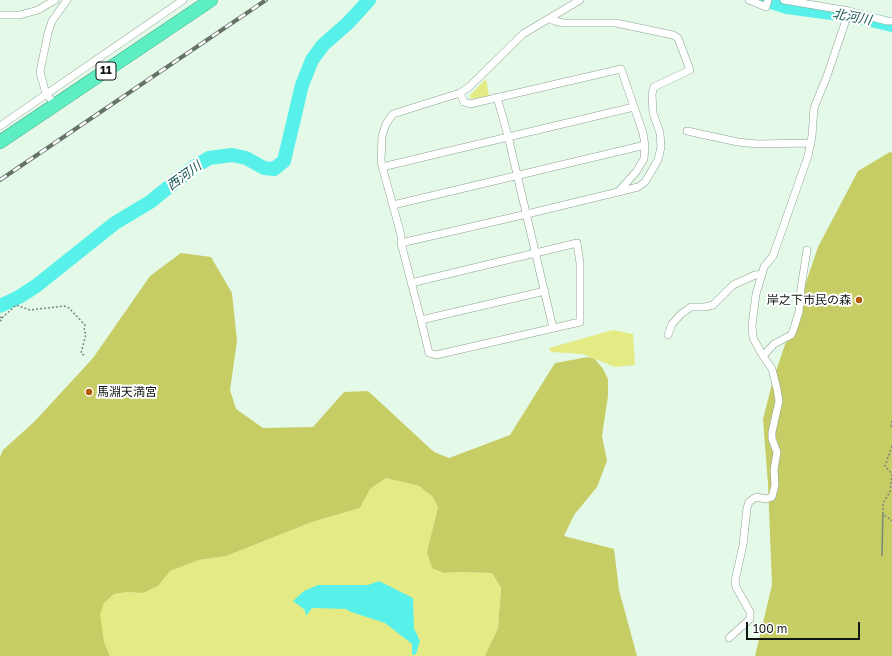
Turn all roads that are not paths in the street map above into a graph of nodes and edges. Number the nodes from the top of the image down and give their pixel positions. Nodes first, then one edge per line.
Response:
1 (55, 0) edge
2 (67, 0) edge
3 (183, 0) edge
4 (211, 0) edge
5 (580, 0) edge
6 (749, 0) edge
7 (784, 0) edge
8 (767, 3) edge
9 (849, 11) junction
10 (0, 15) edge
11 (551, 19) junction
12 (892, 21) edge
13 (46, 94) junction
14 (460, 94) junction
15 (498, 97) junction
16 (56, 105) junction
17 (634, 107) junction
18 (0, 126) edge
19 (687, 131) dead end
20 (508, 136) junction
21 (0, 142) edge
22 (811, 143) junction
23 (645, 146) junction
24 (382, 167) junction
25 (517, 175) junction
26 (618, 192) junction
27 (393, 204) junction
28 (527, 214) junction
29 (400, 243) junction
30 (807, 250) dead end
31 (536, 253) junction
32 (762, 274) junction
33 (411, 283) junction
34 (545, 291) junction
35 (421, 320) junction
36 (554, 328) junction
37 (668, 335) dead end
38 (764, 356) junction
39 (729, 638) dead end

1 - 10 street
2 - 13 street
3 - 13 street
4 - 16 highway, 11
5 - 11 street
6 - 8 street
7 - 9 street
9 - 12 street
9 - 22 street
11 - 14 street
11 - 26 street
13 - 16 street
13 - 18 street
14 - 15 street
14 - 24 street
15 - 17 street
15 - 20 street
16 - 21 highway, 11
17 - 20 street
17 - 23 street
19 - 22 street
20 - 24 street
20 - 25 street
22 - 32 street
23 - 25 street
23 - 26 street
24 - 27 street
25 - 27 street
25 - 28 street
26 - 28 street
27 - 29 street
28 - 29 street
28 - 31 street
29 - 33 street
30 - 38 street
31 - 33 street
31 - 34 street
31 - 36 street
32 - 37 street
32 - 38 street
33 - 35 street
34 - 35 street
34 - 36 street
35 - 36 street
38 - 39 street

